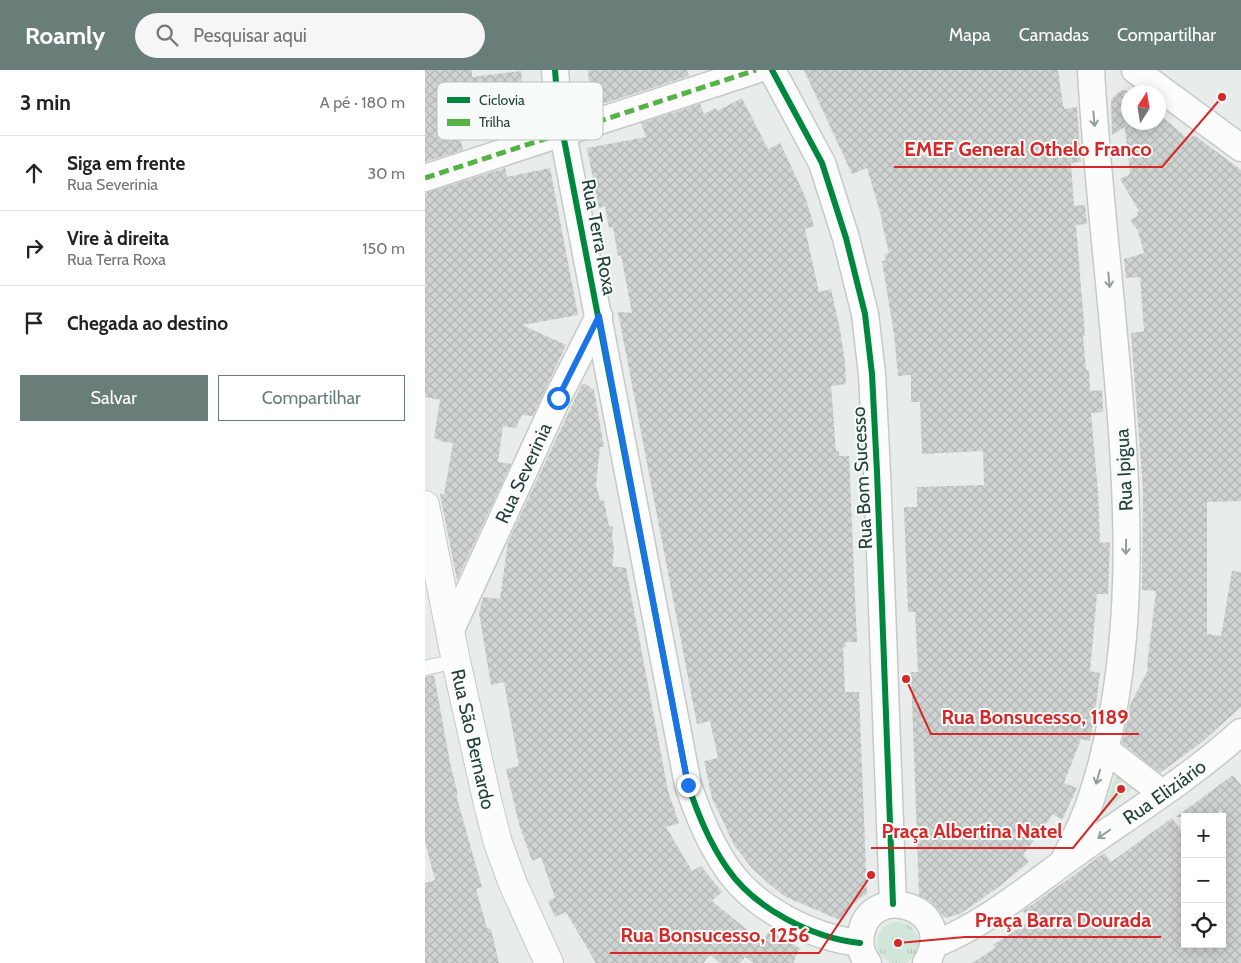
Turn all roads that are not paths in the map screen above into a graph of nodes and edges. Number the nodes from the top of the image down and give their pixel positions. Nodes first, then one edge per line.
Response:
1 (756, 70) edge
2 (772, 70) edge
3 (1091, 70) edge
4 (1135, 70) edge
5 (603, 121) edge
6 (545, 140) edge
7 (565, 140) edge
8 (1241, 148) edge
9 (425, 178) edge
10 (599, 316) junction
11 (425, 505) edge
12 (450, 632) junction
13 (456, 661) junction
14 (425, 668) edge
15 (1241, 732) edge
16 (1105, 749) junction
17 (1162, 792) junction
18 (1063, 862) junction
19 (893, 904) junction
20 (864, 953) edge
21 (930, 954) edge
22 (549, 963) edge

1 - 5 street
2 - 19 street, Rua Bom Sucesso
3 -> 16 street, Rua Ipigua
4 - 8 street
6 - 9 street
7 - 10 street, Rua Terra Roxa
10 - 12 street, Rua Severinia
10 - 20 street, Rua Terra Roxa
11 - 12 street, Rua São Bernardo
12 - 13 street, Rua São Bernardo
13 - 14 lane
13 - 22 street, Rua São Bernardo
15 - 17 street, Rua Eliziário
16 - 17 street
16 -> 18 street, Rua Ipigua
17 -> 18 street, Rua Eliziário
18 - 21 street, Rua Eliziário
19 - 20 street
19 - 21 street

